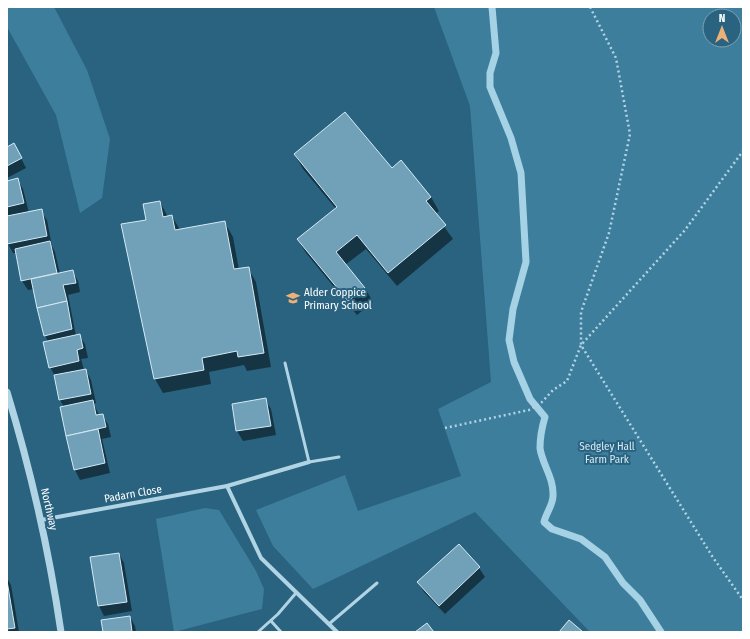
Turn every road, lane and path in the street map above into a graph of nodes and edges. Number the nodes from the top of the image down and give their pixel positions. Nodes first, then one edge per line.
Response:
1 (590, 7) edge
2 (743, 150) edge
3 (581, 345) junction
4 (285, 363) dead end
5 (7, 392) edge
6 (445, 428) dead end
7 (339, 457) dead end
8 (309, 462) junction
9 (227, 486) junction
10 (42, 520) junction
11 (377, 583) dead end
12 (296, 593) junction
13 (743, 600) edge
14 (271, 621) junction
15 (329, 624) junction
16 (61, 632) edge
17 (258, 632) edge
18 (281, 632) edge
19 (337, 632) edge

1 - 3 path
2 - 3 path
3 - 6 path
3 - 13 path
4 - 8 lane
5 - 10 street, Northway
7 - 8 lane
8 - 9 street, Padarn Close
9 - 10 street, Padarn Close
9 - 12 street
10 - 16 street, Northway
11 - 15 lane
12 - 14 lane
12 - 15 street
14 - 17 lane
14 - 18 lane
15 - 19 street

